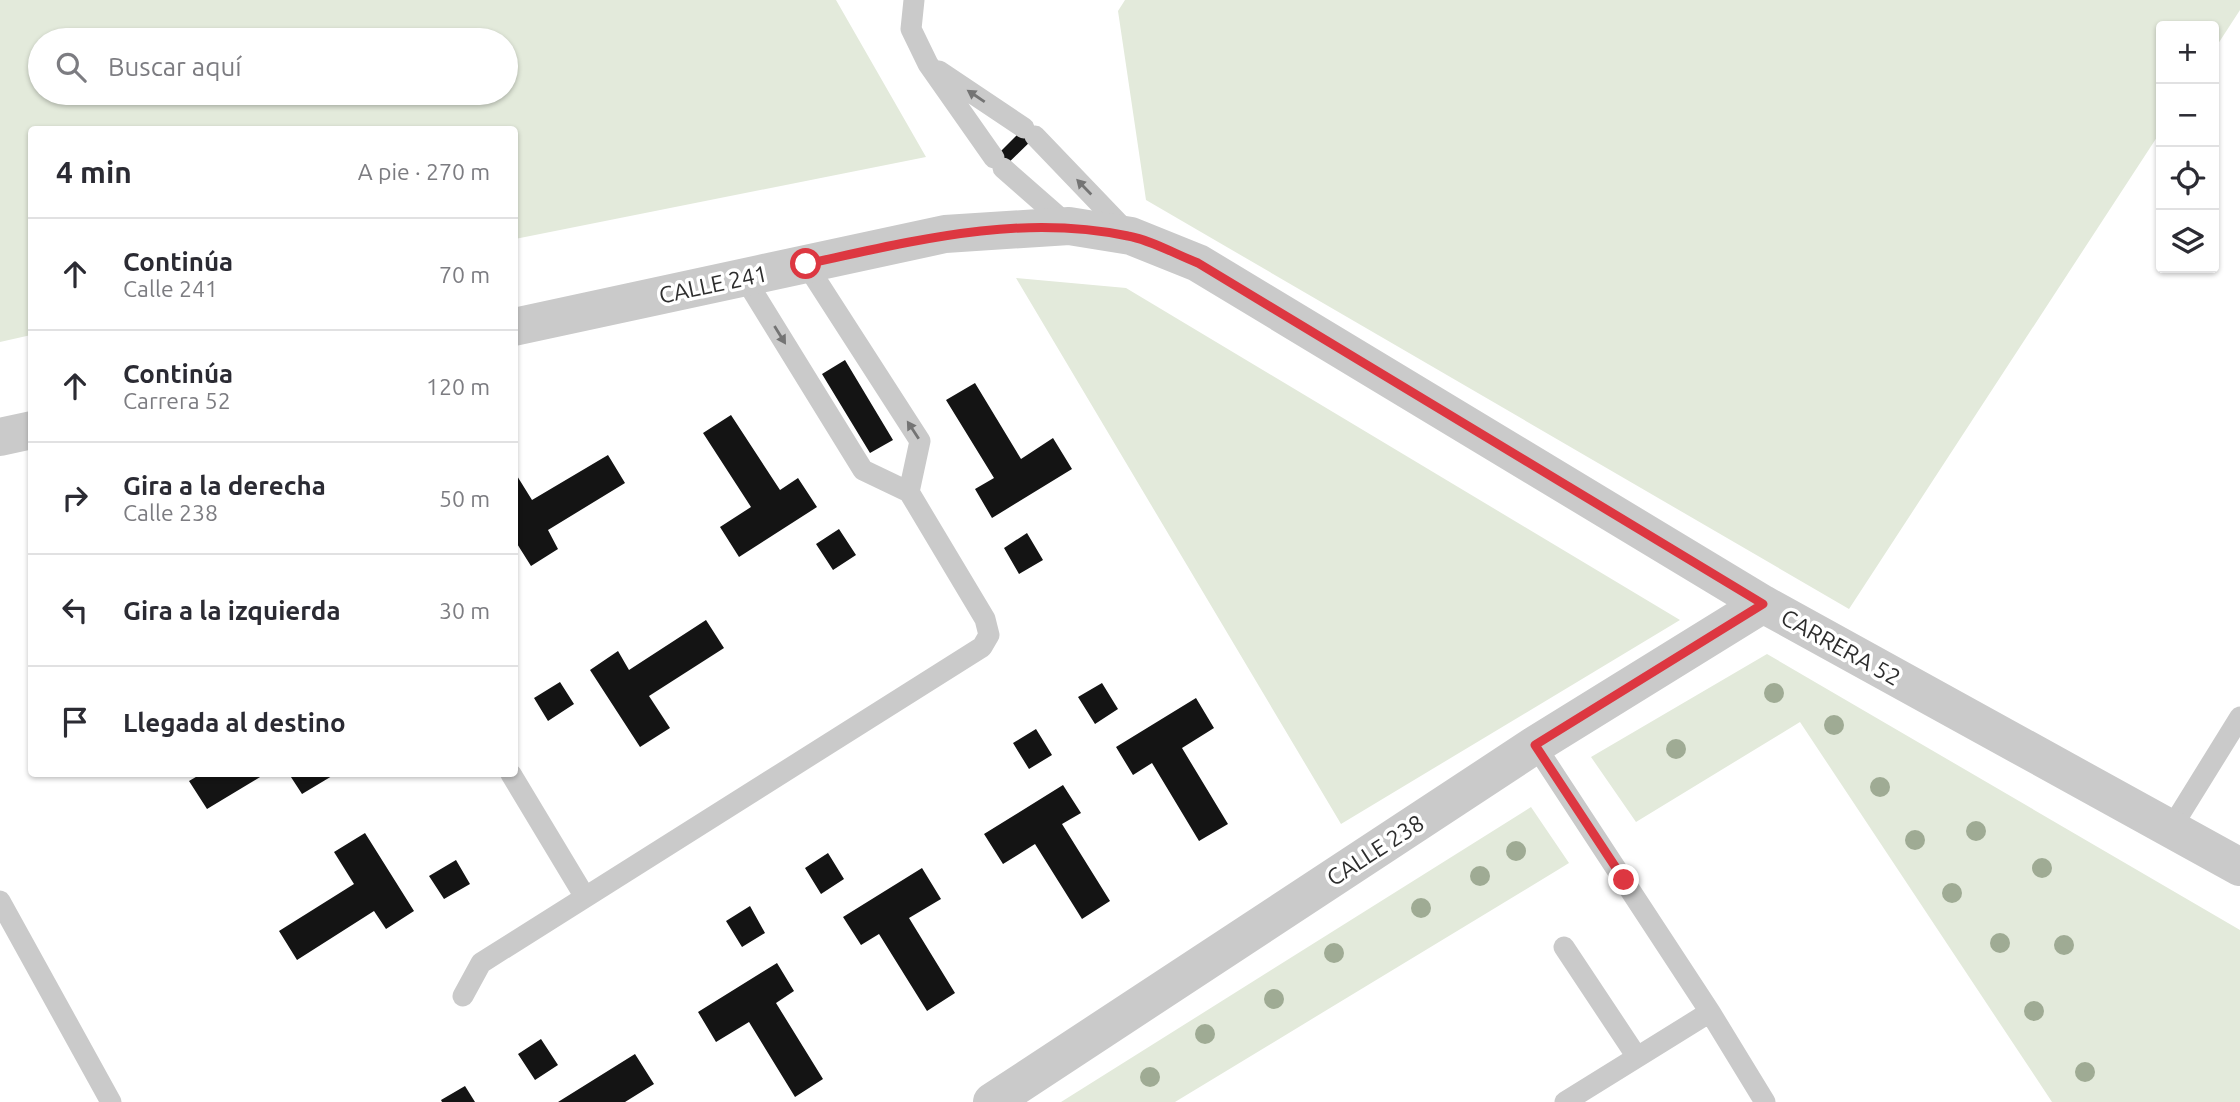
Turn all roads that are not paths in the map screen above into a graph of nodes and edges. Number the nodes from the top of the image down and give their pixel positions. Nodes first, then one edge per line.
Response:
1 (914, 0) edge
2 (928, 64) junction
3 (1069, 226) junction
4 (1131, 236) junction
5 (1198, 263) joint
6 (806, 264) junction
7 (744, 277) junction
8 (518, 326) edge
9 (28, 431) edge
10 (0, 437) edge
11 (909, 492) junction
12 (1763, 604) junction
13 (2240, 717) edge
14 (1535, 745) junction
15 (513, 777) edge
16 (2170, 830) junction
17 (2240, 867) edge
18 (585, 897) junction
19 (0, 901) edge
20 (1563, 947) dead end
21 (463, 996) dead end
22 (1710, 1012) junction
23 (1637, 1057) junction
24 (111, 1102) edge
25 (992, 1102) edge
26 (1565, 1102) edge
27 (1765, 1102) edge

1 - 2 lane
2 - 3 lane
4 -> 2 lane
3 - 4 street, CALLE 241
3 - 6 street, CALLE 241
4 - 5 street, CALLE 241
5 - 12 street, CARRERA 52
6 - 7 street, CALLE 241
11 -> 6 lane
7 - 8 street, CALLE 241
7 -> 11 lane
9 - 10 street
11 - 18 lane
12 - 14 street, CALLE 238
12 - 16 street, CARRERA 52
13 - 16 lane
14 - 22 lane
14 - 25 street, CALLE 238
15 - 18 lane
16 - 17 street, CARRERA 52
18 - 21 lane
19 - 24 lane
20 - 23 lane
22 - 23 lane
22 - 27 lane
23 - 26 lane

